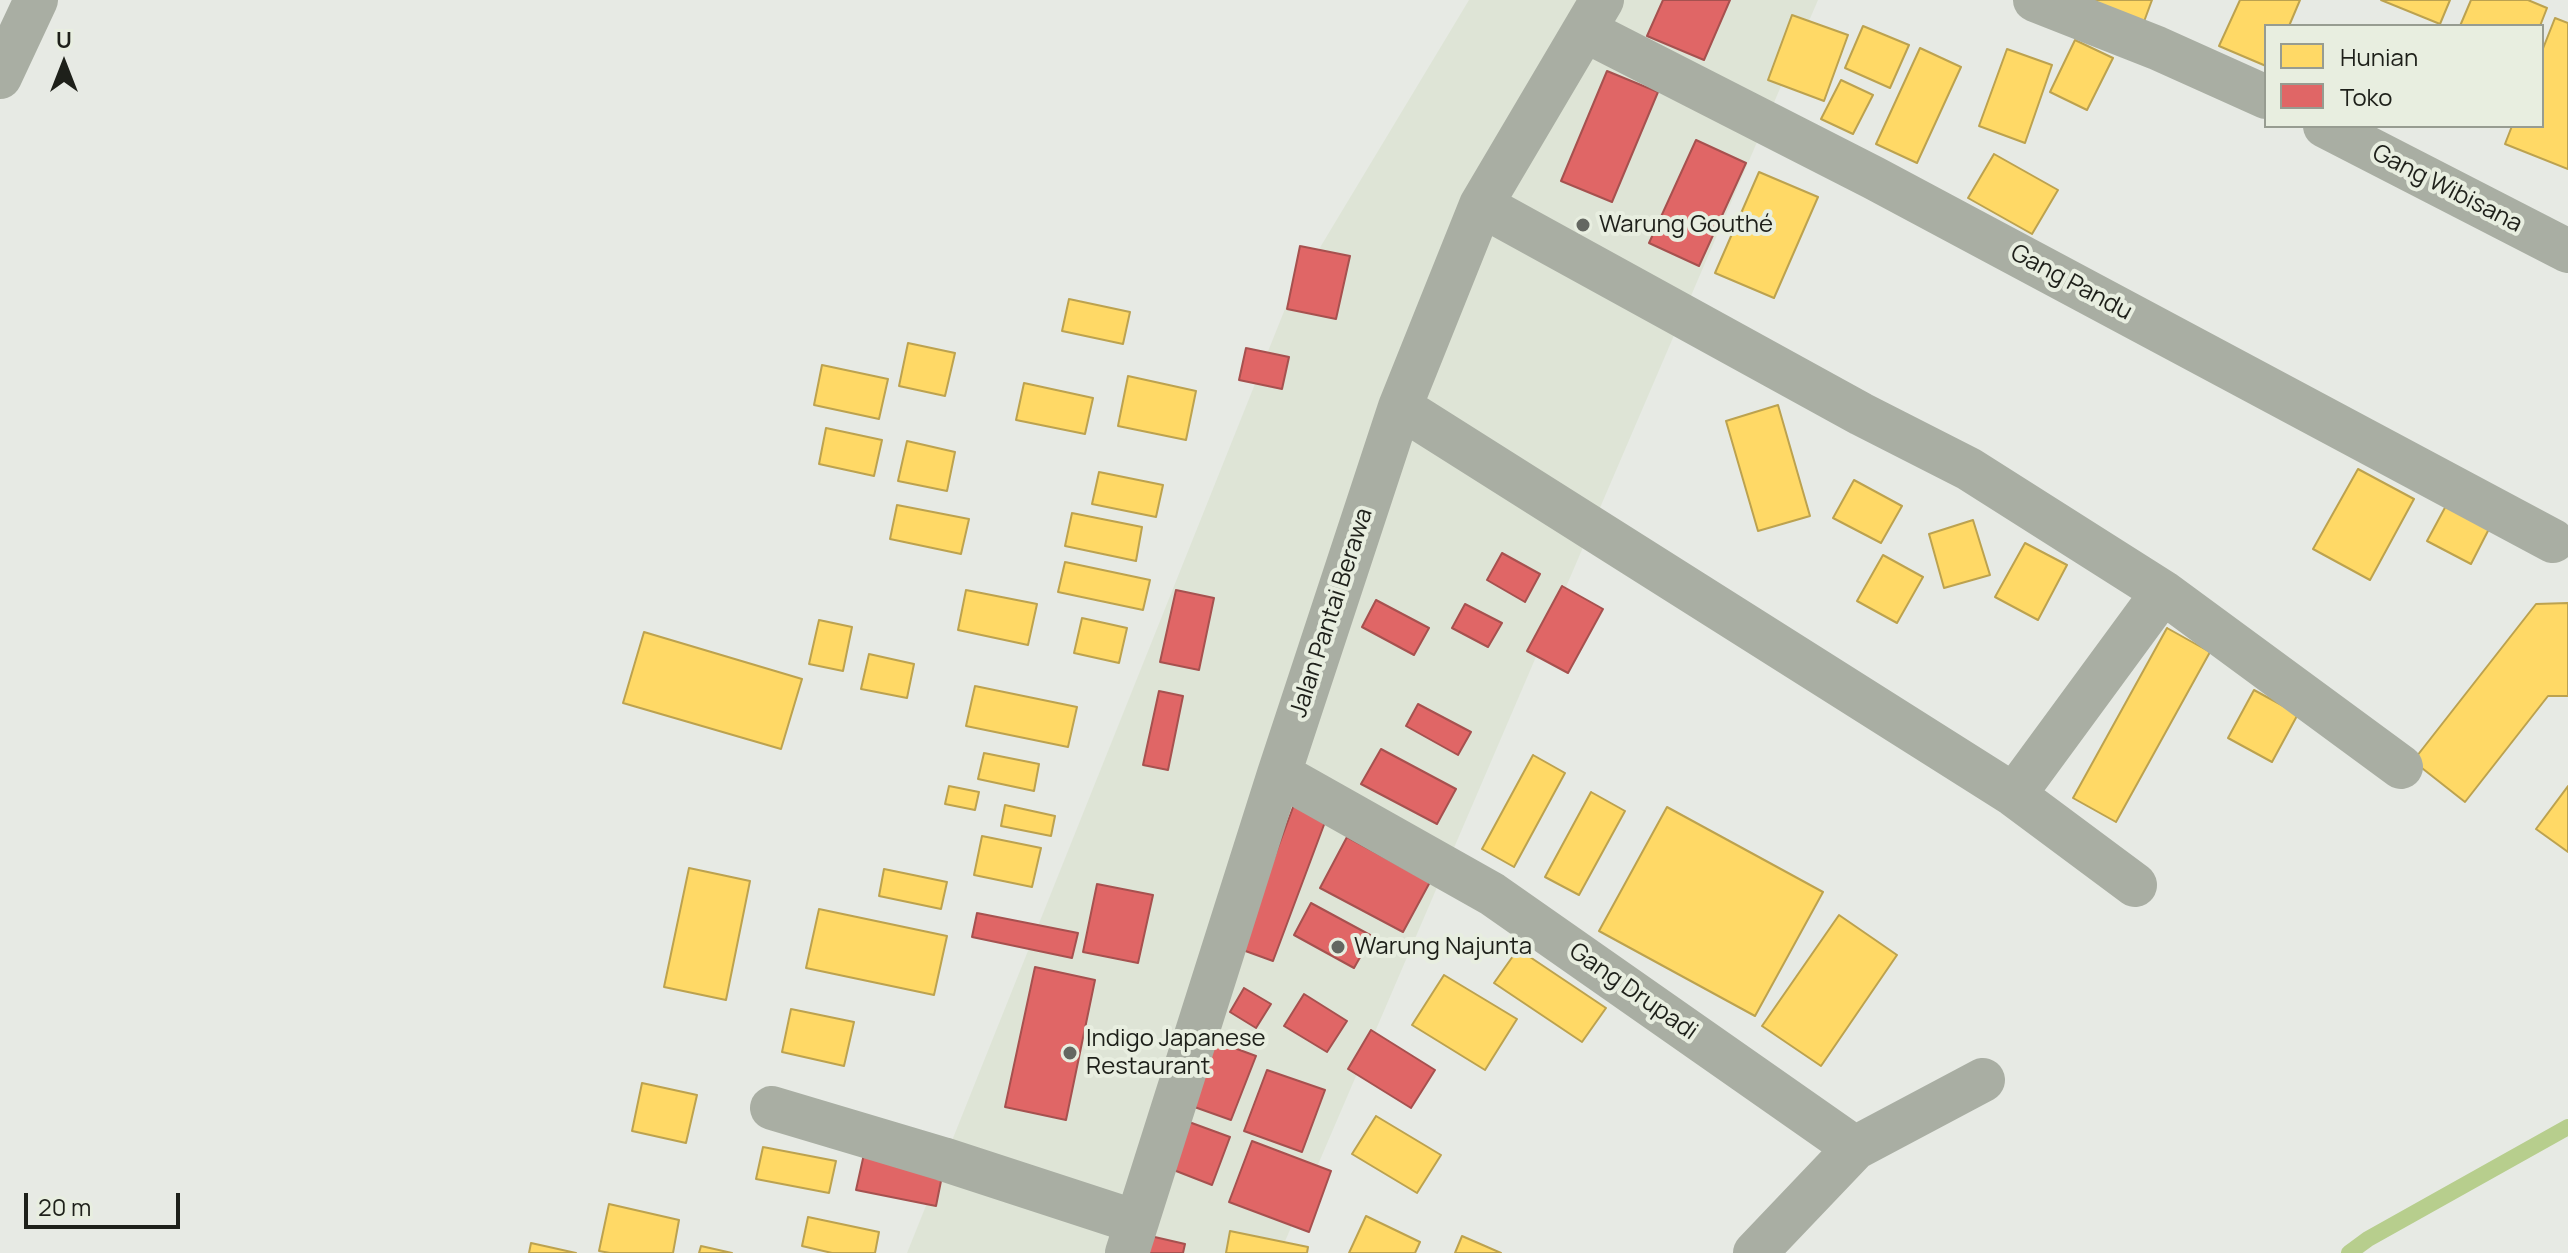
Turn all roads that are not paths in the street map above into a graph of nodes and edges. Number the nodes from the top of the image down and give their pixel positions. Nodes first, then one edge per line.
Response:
1 (36, 0) edge
2 (2035, 0) edge
3 (1594, 16) edge
4 (5, 57) edge
5 (2264, 96) edge
6 (2329, 128) edge
7 (1481, 205) junction
8 (2568, 251) edge
9 (1400, 407) junction
10 (2553, 541) dead end
11 (2163, 592) junction
12 (2401, 767) dead end
13 (1279, 774) junction
14 (2014, 795) junction
15 (2135, 885) dead end
16 (1983, 1080) dead end
17 (772, 1108) dead end
18 (1855, 1148) junction
19 (1132, 1238) edge
20 (1755, 1253) edge

1 - 4 street
2 - 5 street
3 - 7 street, Jalan Pantai Berawa
3 - 10 street, Gang Pandu
6 - 8 street, Gang Wibisana
7 - 9 street, Jalan Pantai Berawa
7 - 11 street
9 - 13 street, Jalan Pantai Berawa
9 - 14 street
11 - 12 street
11 - 14 street
13 - 18 street, Gang Drupadi
13 - 19 street, Jalan Pantai Berawa
14 - 15 street
16 - 18 street
17 - 19 street
18 - 20 street

